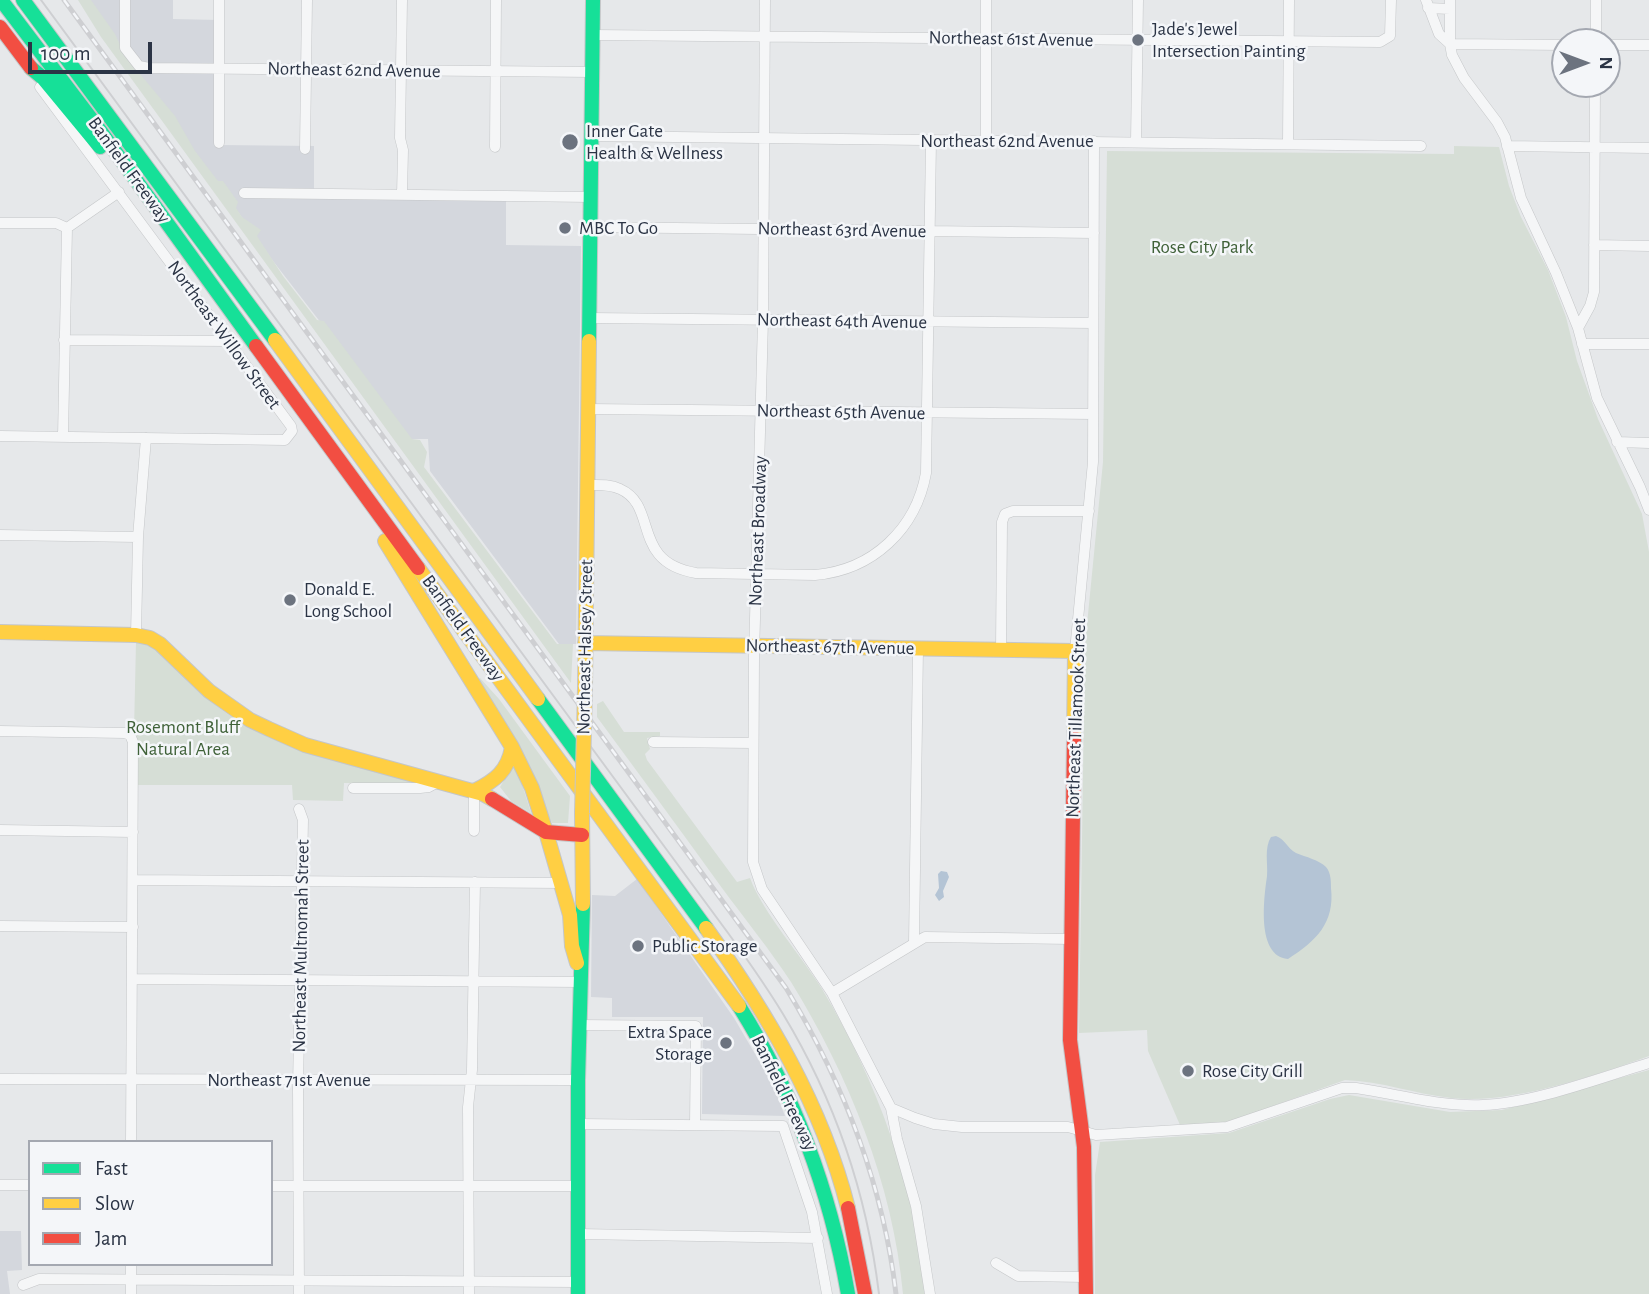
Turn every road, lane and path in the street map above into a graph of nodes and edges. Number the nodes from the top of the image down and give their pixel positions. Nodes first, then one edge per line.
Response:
1 (1, 0) edge
2 (23, 0) edge
3 (125, 0) edge
4 (219, 0) edge
5 (307, 0) edge
6 (402, 0) edge
7 (496, 0) edge
8 (593, 0) edge
9 (765, 0) edge
10 (986, 0) edge
11 (1138, 0) edge
12 (1289, 0) edge
13 (1391, 0) edge
14 (1596, 0) edge
15 (1427, 4) edge
16 (1450, 4) edge
17 (0, 27) edge
18 (1596, 28) edge
19 (593, 35) junction
20 (765, 36) junction
21 (986, 38) junction
22 (1138, 40) junction
23 (1289, 42) junction
24 (1450, 44) junction
25 (1551, 45) edge
26 (1621, 45) edge
27 (1649, 45) edge
28 (31, 68) junction
29 (219, 68) junction
30 (307, 69) junction
31 (401, 70) junction
32 (496, 72) junction
33 (593, 72) junction
34 (1595, 98) edge
35 (592, 136) junction
36 (765, 138) junction
37 (931, 141) junction
38 (986, 141) junction
39 (1094, 141) junction
40 (1136, 142) junction
41 (219, 143) dead end
42 (1289, 144) junction
43 (1421, 146) dead end
44 (1507, 146) junction
45 (495, 147) dead end
46 (1595, 147) junction
47 (1649, 148) edge
48 (305, 149) dead end
49 (114, 151) junction
50 (119, 192) junction
51 (244, 193) dead end
52 (402, 195) junction
53 (592, 197) junction
54 (0, 223) edge
55 (591, 227) junction
56 (67, 228) junction
57 (764, 229) junction
58 (930, 231) junction
59 (1094, 233) junction
60 (1594, 246) junction
61 (1649, 246) edge
62 (590, 318) junction
63 (763, 320) junction
64 (929, 321) junction
65 (1093, 324) junction
66 (1577, 328) junction
67 (64, 340) junction
68 (229, 341) junction
69 (1582, 344) junction
70 (1649, 344) edge
71 (588, 409) junction
72 (761, 411) junction
73 (928, 412) junction
74 (1093, 415) junction
75 (0, 436) edge
76 (63, 437) junction
77 (146, 438) junction
78 (1617, 442) junction
79 (1649, 443) edge
80 (332, 451) junction
81 (587, 485) junction
82 (1649, 510) edge
83 (1088, 511) junction
84 (0, 535) edge
85 (138, 537) junction
86 (757, 575) junction
87 (0, 632) edge
88 (136, 635) junction
89 (585, 643) junction
90 (755, 646) junction
91 (918, 649) junction
92 (1001, 650) junction
93 (1075, 651) junction
94 (0, 732) edge
95 (653, 742) dead end
96 (753, 743) junction
97 (512, 747) junction
98 (438, 782) junction
99 (353, 788) dead end
100 (474, 791) junction
101 (299, 809) dead end
102 (0, 830) edge
103 (474, 831) dead end
104 (133, 832) junction
105 (546, 832) junction
106 (582, 835) junction
107 (133, 880) junction
108 (302, 881) junction
109 (475, 881) junction
110 (562, 883) junction
111 (0, 926) edge
112 (133, 927) junction
113 (1071, 939) junction
114 (914, 943) junction
115 (132, 979) junction
116 (302, 980) junction
117 (472, 981) junction
118 (582, 982) junction
119 (832, 993) junction
120 (580, 1025) junction
121 (1649, 1063) edge
122 (0, 1079) edge
123 (132, 1079) junction
124 (299, 1080) junction
125 (471, 1080) junction
126 (578, 1080) junction
127 (891, 1108) junction
128 (578, 1124) junction
129 (695, 1125) junction
130 (1082, 1130) junction
131 (131, 1140) edge
132 (0, 1185) edge
133 (28, 1185) edge
134 (273, 1186) edge
135 (298, 1186) junction
136 (578, 1186) junction
137 (468, 1187) junction
138 (578, 1234) junction
139 (818, 1238) junction
140 (996, 1263) dead end
141 (131, 1266) edge
142 (1086, 1277) junction
143 (131, 1280) junction
144 (299, 1281) junction
145 (469, 1281) junction
146 (23, 1285) dead end
147 (578, 1288) edge
148 (131, 1294) edge
149 (299, 1294) edge
150 (469, 1294) edge
151 (827, 1294) edge
152 (848, 1294) edge
153 (865, 1294) edge
154 (930, 1294) edge
155 (1086, 1294) edge

1 - 49 main road, Banfield Freeway
2 - 153 main road, Banfield Freeway
3 - 29 street, Northeast 62nd Avenue
4 - 29 street
5 - 30 street
6 - 31 street
7 - 32 street
8 - 19 main road, Northeast Halsey Street
9 - 20 street, Northeast Broadway
10 - 21 street
11 - 22 street
12 - 23 street
13 - 23 street, Northeast 61st Avenue
14 - 18 street
15 - 16 street
15 - 24 street
16 - 24 street
17 - 28 main road, Northeast Willow Street
19 - 20 street, Northeast 61st Avenue
19 - 33 main road, Northeast Halsey Street
20 - 21 street, Northeast 61st Avenue
20 - 36 street, Northeast Broadway
21 - 22 street, Northeast 61st Avenue
21 - 38 street
22 - 23 street, Northeast 61st Avenue
22 - 40 street
23 - 42 street
24 - 25 street
24 - 44 street
26 - 27 street
28 - 49 main road
28 - 50 street, Northeast Willow Street
29 - 30 street, Northeast 62nd Avenue
29 - 41 street
30 - 31 street, Northeast 62nd Avenue
30 - 48 street
31 - 32 street, Northeast 62nd Avenue
31 - 52 street
32 - 33 street, Northeast 62nd Avenue
32 - 45 street
33 - 35 main road, Northeast Halsey Street
34 - 46 street
35 - 36 street, Northeast 62nd Avenue
35 - 53 main road, Northeast Halsey Street
36 - 37 street, Northeast 62nd Avenue
36 - 57 street, Northeast Broadway
37 - 38 street, Northeast 62nd Avenue
37 - 58 street
38 - 39 street, Northeast 62nd Avenue
39 - 40 street, Northeast 62nd Avenue
39 - 59 street, Northeast Tillamook Street
40 - 42 street, Northeast 62nd Avenue
42 - 43 street, Northeast 62nd Avenue
44 - 46 street
44 - 66 street
46 - 47 street
46 - 60 street
49 - 80 main road, Banfield Freeway
50 - 56 street
50 - 68 street, Northeast Willow Street
51 - 52 street
52 - 53 street
53 - 55 main road, Northeast Halsey Street
54 - 56 street
55 - 57 street, Northeast 63rd Avenue
55 - 62 main road, Northeast Halsey Street
56 - 67 street
57 - 58 street, Northeast 63rd Avenue
57 - 63 street, Northeast Broadway
58 - 59 street, Northeast 63rd Avenue
58 - 64 street
59 - 65 street, Northeast Tillamook Street
60 - 61 street
60 - 66 street
62 - 63 street, Northeast 64th Avenue
62 - 71 main road, Northeast Halsey Street
63 - 64 street, Northeast 64th Avenue
63 - 72 street, Northeast Broadway
64 - 65 street, Northeast 64th Avenue
64 - 73 street
65 - 74 street, Northeast Tillamook Street
66 - 69 street
67 - 68 street
67 - 76 street
68 - 77 street, Northeast Willow Street
69 - 70 street
69 - 78 street
71 - 72 street, Northeast 65th Avenue
71 - 81 main road, Northeast Halsey Street
72 - 73 street, Northeast 65th Avenue
72 - 86 street, Northeast Broadway
73 - 74 street, Northeast 65th Avenue
73 - 86 street
74 - 83 street, Northeast Tillamook Street
75 - 76 street
76 - 77 street
77 - 85 street
78 - 79 street
78 - 82 street
80 - 97 main road
80 - 152 main road, Banfield Freeway
81 - 86 street
81 - 89 main road, Northeast Halsey Street
83 - 92 street
83 - 93 street, Northeast Tillamook Street
84 - 85 street
85 - 88 street
86 - 90 street, Northeast Broadway
87 - 88 main road
88 - 98 main road
89 - 90 main road, Northeast 67th Avenue
89 - 106 main road, Northeast Halsey Street, bridge
90 - 91 main road, Northeast 67th Avenue
90 - 96 street, Northeast Broadway
91 - 92 main road, Northeast 67th Avenue
91 - 114 street
92 - 93 main road, Northeast 67th Avenue
93 - 113 main road, Northeast Tillamook Street
94 - 104 street
95 - 96 street
96 - 119 street, Northeast Broadway
97 - 100 main road
97 - 105 main road
98 - 99 street
98 - 100 main road
100 - 103 street
100 - 105 main road
101 - 108 street, Northeast Multnomah Street
102 - 104 street
104 - 107 street
105 - 106 main road
105 - 110 main road
106 - 118 main road, Northeast Halsey Street
107 - 108 street
107 - 112 street
108 - 109 street
108 - 116 street, Northeast Multnomah Street
109 - 110 street
109 - 117 street
110 - 118 main road
111 - 112 street
112 - 115 street
113 - 114 street
113 - 130 main road, Northeast Tillamook Street
114 - 119 street
115 - 116 street
115 - 123 street
116 - 117 street
116 - 124 street, Northeast Multnomah Street
117 - 118 street
117 - 125 street
118 - 120 main road, Northeast Halsey Street
119 - 127 street, Northeast Broadway
120 - 126 main road, Northeast Halsey Street
120 - 129 street
121 - 130 street
122 - 123 street, Northeast 71st Avenue
123 - 124 street, Northeast 71st Avenue
123 - 131 street
124 - 125 street, Northeast 71st Avenue
124 - 135 street, Northeast Multnomah Street
125 - 126 street, Northeast 71st Avenue
125 - 137 street
126 - 128 main road, Northeast Halsey Street
127 - 130 street
127 - 154 street, Northeast Broadway
128 - 129 street
128 - 136 main road, Northeast Halsey Street
129 - 139 street
130 - 142 main road, Northeast Tillamook Street
132 - 133 street
134 - 135 street
135 - 137 street
135 - 144 street, Northeast Multnomah Street
136 - 137 street
136 - 138 main road, Northeast Halsey Street
137 - 145 street
138 - 139 street
138 - 147 main road, Northeast Halsey Street
139 - 151 street
140 - 142 street
141 - 143 street
142 - 155 main road, Northeast Tillamook Street
143 - 144 street
143 - 146 street
143 - 148 street
144 - 145 street
144 - 149 street, Northeast Multnomah Street
145 - 147 street
145 - 150 street

